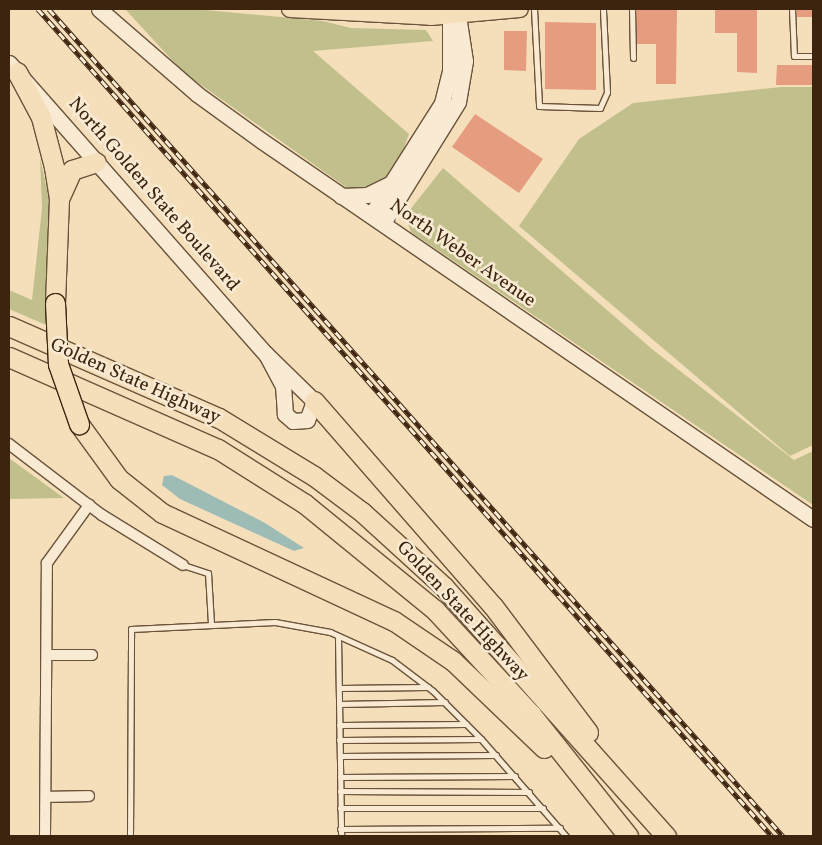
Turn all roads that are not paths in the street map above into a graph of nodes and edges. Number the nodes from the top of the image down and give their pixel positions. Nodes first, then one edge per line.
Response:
1 (99, 9) edge
2 (290, 9) edge
3 (520, 9) edge
4 (534, 9) edge
5 (603, 9) edge
6 (632, 9) edge
7 (792, 9) edge
8 (453, 12) edge
9 (813, 56) edge
10 (633, 58) dead end
11 (13, 67) edge
12 (96, 162) junction
13 (394, 182) junction
14 (341, 196) junction
15 (59, 199) junction
16 (377, 219) junction
17 (9, 326) edge
18 (266, 354) junction
19 (9, 357) edge
20 (314, 402) junction
21 (9, 444) edge
22 (89, 505) junction
23 (813, 520) edge
24 (183, 565) joint
25 (211, 624) junction
26 (338, 636) junction
27 (47, 655) junction
28 (92, 655) dead end
29 (428, 687) junction
30 (339, 688) junction
31 (445, 702) junction
32 (339, 704) junction
33 (466, 724) junction
34 (339, 725) junction
35 (482, 739) junction
36 (339, 740) junction
37 (340, 756) junction
38 (496, 756) junction
39 (515, 776) junction
40 (340, 777) junction
41 (340, 791) junction
42 (529, 792) junction
43 (46, 796) junction
44 (89, 796) dead end
45 (635, 802) junction
46 (599, 803) junction
47 (340, 808) junction
48 (543, 808) junction
49 (340, 828) junction
50 (560, 828) junction
51 (45, 836) edge
52 (130, 836) edge
53 (340, 836) edge
54 (566, 836) edge
55 (628, 836) edge
56 (666, 836) edge

1 - 14 main road, North Weber Avenue
2 - 8 main road
3 - 8 main road
4 - 5 lane
6 - 10 lane
7 - 9 lane
8 - 13 main road
8 - 16 main road
11 - 12 main road, North Golden State Boulevard
11 - 15 highway
12 - 15 highway
12 - 18 main road, North Golden State Boulevard
13 - 14 main road
13 - 16 main road
14 - 16 main road, North Weber Avenue
15 - 46 highway, bridge
16 - 23 main road, North Weber Avenue
17 - 45 highway, Golden State Highway
18 - 20 main road, North Golden State Boulevard
18 - 20 main road, North Golden State Boulevard
19 - 46 highway, Golden State Highway
20 - 45 highway
21 - 22 street
22 - 24 street
22 - 27 street
24 - 25 lane
25 - 26 lane
25 - 52 lane
26 - 29 lane
26 - 30 lane
27 - 28 street
27 - 43 street
29 - 30 lane
29 - 31 lane
30 - 32 lane
31 - 32 lane
31 - 33 lane
32 - 34 lane
33 - 34 lane
33 - 35 lane
34 - 36 lane
35 - 36 lane
35 - 38 lane
36 - 37 lane
37 - 38 lane
37 - 40 lane
38 - 39 lane
39 - 40 lane
39 - 42 lane
40 - 41 lane
41 - 42 lane
41 - 47 lane
42 - 48 lane
43 - 44 street
43 - 51 street
45 - 56 highway, Golden State Highway
46 - 55 highway, Golden State Highway
47 - 48 lane
47 - 49 lane
48 - 50 lane
49 - 50 lane
49 - 53 lane
50 - 54 lane

